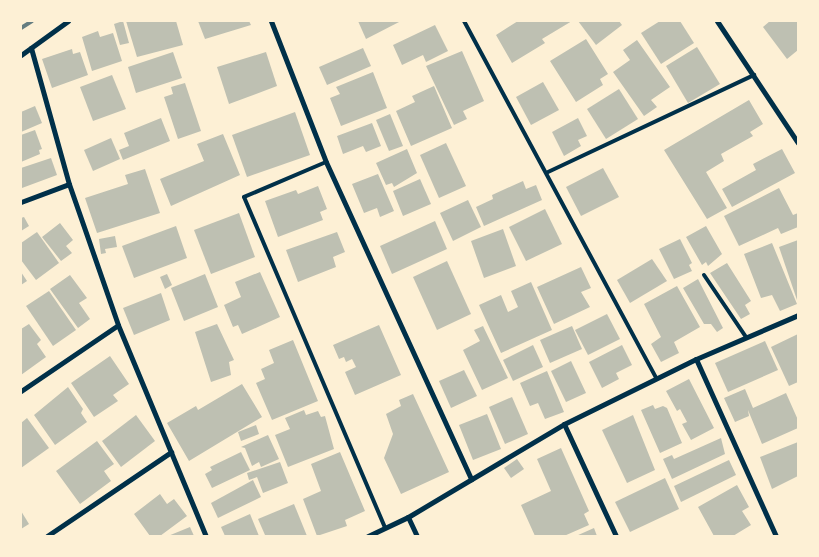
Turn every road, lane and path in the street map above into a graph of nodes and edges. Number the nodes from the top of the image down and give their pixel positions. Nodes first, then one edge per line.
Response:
1 (68, 21) edge
2 (271, 21) edge
3 (464, 21) edge
4 (717, 21) edge
5 (31, 48) junction
6 (21, 55) edge
7 (754, 75) junction
8 (798, 143) edge
9 (326, 162) junction
10 (548, 172) junction
11 (69, 184) junction
12 (21, 202) edge
13 (704, 275) dead end
14 (798, 315) edge
15 (118, 325) junction
16 (746, 337) junction
17 (696, 359) junction
18 (656, 378) junction
19 (21, 391) edge
20 (564, 424) junction
21 (171, 452) junction
22 (471, 479) junction
23 (408, 517) junction
24 (385, 528) junction
25 (47, 536) edge
26 (206, 536) edge
27 (368, 536) edge
28 (417, 536) edge
29 (616, 536) edge
30 (776, 536) edge

1 - 5 street
2 - 9 street
3 - 10 lane
4 - 7 street
5 - 6 street
5 - 11 street
7 - 8 street
7 - 10 lane
9 - 22 street
9 - 24 lane
10 - 18 lane
11 - 12 street
11 - 15 street
13 - 16 lane
14 - 16 street
15 - 19 street
15 - 21 street
16 - 17 street
17 - 18 street
17 - 30 street
18 - 20 street
20 - 22 street
20 - 29 street
21 - 25 street
21 - 26 street
22 - 23 street
23 - 24 street
23 - 28 street
24 - 27 street

